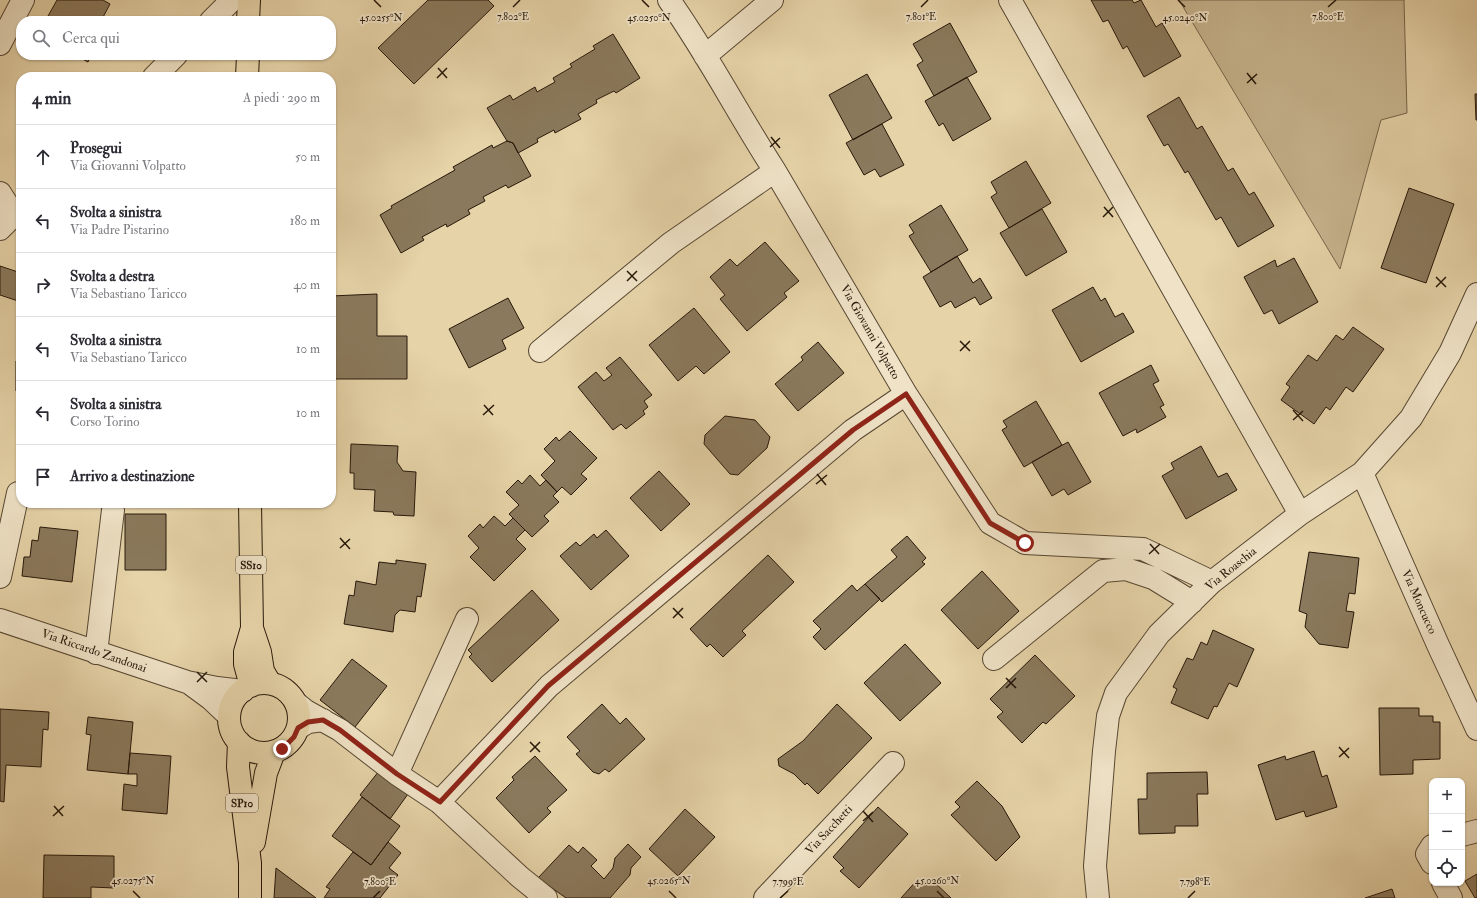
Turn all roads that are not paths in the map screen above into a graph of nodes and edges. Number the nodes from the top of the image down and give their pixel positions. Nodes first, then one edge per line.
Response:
1 (23, 0) edge
2 (232, 0) edge
3 (249, 0) edge
4 (669, 0) edge
5 (772, 0) edge
6 (1010, 0) edge
7 (216, 16) edge
8 (248, 16) edge
9 (0, 44) edge
10 (705, 56) junction
11 (171, 60) edge
12 (248, 60) edge
13 (159, 72) edge
14 (247, 72) edge
15 (775, 171) junction
16 (0, 193) edge
17 (12, 217) edge
18 (1477, 294) edge
19 (540, 351) dead end
20 (906, 394) junction
21 (1362, 473) junction
22 (16, 502) edge
23 (250, 508) edge
24 (113, 510) dead end
25 (1300, 514) junction
26 (0, 577) edge
27 (1212, 582) junction
28 (1192, 602) junction
29 (468, 619) dead end
30 (0, 620) edge
31 (96, 652) junction
32 (994, 659) dead end
33 (187, 682) junction
34 (254, 687) junction
35 (296, 703) junction
36 (229, 716) junction
37 (323, 720) junction
38 (298, 728) junction
39 (1477, 729) edge
40 (239, 742) junction
41 (274, 752) junction
42 (893, 763) dead end
43 (397, 774) junction
44 (440, 802) junction
45 (1477, 831) edge
46 (1465, 834) edge
47 (250, 863) junction
48 (1445, 886) edge
49 (250, 898) edge
50 (546, 898) edge
51 (765, 898) edge
52 (1098, 898) edge
53 (1451, 898) edge

1 - 9 street
2 - 7 street
3 - 8 main road
4 - 10 street, Via Giovanni Volpatto
5 - 10 street
6 - 25 street
10 - 15 street, Via Giovanni Volpatto
11 - 13 street
12 - 14 main road
15 - 19 street
15 - 20 street, Via Giovanni Volpatto
16 - 17 street
18 - 21 street, Via Roaschia
20 - 27 street, Via Giovanni Volpatto
20 - 44 street
21 - 25 street, Via Roaschia
21 - 39 street, Via Moncucco
22 - 26 street
23 - 34 main road, SS10
24 - 31 street
25 - 27 street, Via Roaschia
27 - 28 street, Via Roaschia
28 - 32 street
28 - 52 street, Via Roaschia
29 - 43 street
30 - 31 street, Via Riccardo Zandonai
31 - 33 street, Via Riccardo Zandonai
33 - 34 street, Via Riccardo Zandonai
33 - 36 street, Via Riccardo Zandonai
34 - 35 main road
34 - 36 main road
35 - 37 street
35 - 38 main road
36 - 40 main road
37 - 38 street
37 - 43 street
38 - 41 main road
40 - 41 main road
40 - 47 main road, SP10
41 - 47 main road, SP10
42 - 51 street, Via Sacchetti
43 - 44 street
44 - 50 street
45 - 46 street
47 - 49 main road
48 - 53 street

